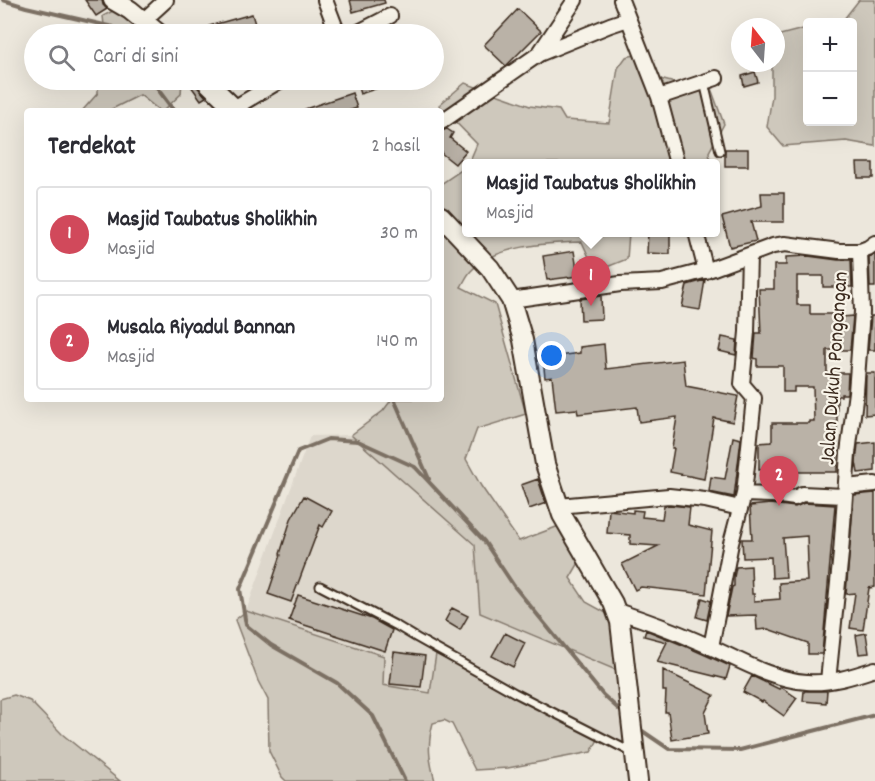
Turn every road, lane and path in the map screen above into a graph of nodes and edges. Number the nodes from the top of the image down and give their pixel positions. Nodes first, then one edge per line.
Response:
1 (113, 0) edge
2 (166, 0) edge
3 (325, 0) edge
4 (575, 0) edge
5 (621, 0) edge
6 (390, 16) dead end
7 (628, 19) junction
8 (143, 21) junction
9 (147, 24) edge
10 (334, 24) edge
11 (374, 24) edge
12 (539, 54) junction
13 (710, 80) joint
14 (215, 90) edge
15 (266, 90) edge
16 (659, 98) junction
17 (234, 108) edge
18 (239, 108) edge
19 (444, 120) edge
20 (720, 151) dead end
21 (676, 159) edge
22 (444, 219) edge
23 (697, 237) edge
24 (875, 243) edge
25 (860, 251) junction
26 (749, 255) junction
27 (706, 271) junction
28 (512, 300) junction
29 (875, 484) edge
30 (845, 491) junction
31 (742, 501) junction
32 (558, 506) junction
33 (320, 586) dead end
34 (617, 611) junction
35 (711, 647) junction
36 (875, 669) edge
37 (828, 681) junction
38 (635, 754) junction
39 (638, 781) edge

1 - 8 main road
2 - 8 street
3 - 10 street
4 - 12 street
5 - 7 street
6 - 11 street
7 - 12 street
7 - 16 street
8 - 9 main road
12 - 19 street
13 - 16 street
13 - 20 lane
14 - 17 main road
15 - 18 street
16 - 21 street
22 - 28 main road
23 - 27 street
24 - 25 street, Jalan Dukuh Pongangan
25 - 26 street, Jalan Dukuh Pongangan
25 - 30 street, Jalan Dukuh Pongangan
26 - 27 street, Jalan Dukuh Pongangan
26 - 31 street
27 - 28 street, Jalan Dukuh Pongangan
28 - 32 main road
29 - 30 street, Jalan Dukuh Pongangan
30 - 31 street, Jalan Dukuh Pongangan
30 - 37 street, Jalan Dukuh Pongangan
31 - 32 street, Jalan Dukuh Pongangan
31 - 35 street
32 - 34 main road
33 - 38 lane
34 - 35 street
34 - 38 main road
35 - 37 street
36 - 37 street
38 - 39 main road

